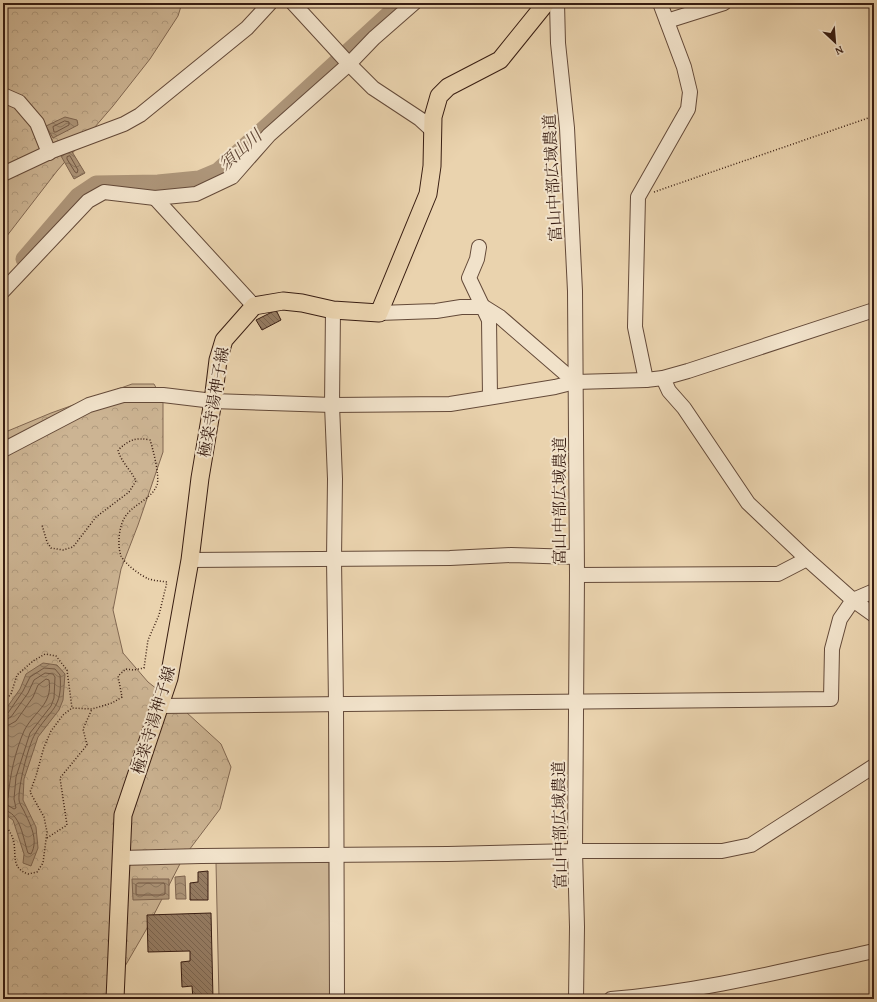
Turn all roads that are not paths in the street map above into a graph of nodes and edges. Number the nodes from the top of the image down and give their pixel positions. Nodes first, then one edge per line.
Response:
1 (270, 3) edge
2 (292, 3) edge
3 (414, 3) edge
4 (546, 3) edge
5 (557, 3) edge
6 (660, 3) edge
7 (724, 3) edge
8 (667, 21) junction
9 (349, 64) junction
10 (3, 95) edge
11 (432, 130) junction
12 (49, 153) junction
13 (3, 174) edge
14 (155, 198) junction
15 (479, 247) dead end
16 (3, 291) edge
17 (254, 306) junction
18 (484, 307) junction
19 (333, 310) junction
20 (874, 310) edge
21 (379, 313) junction
22 (663, 378) junction
23 (646, 380) junction
24 (575, 382) junction
25 (490, 396) junction
26 (213, 400) junction
27 (332, 405) junction
28 (3, 450) edge
29 (576, 557) junction
30 (334, 559) junction
31 (806, 559) junction
32 (190, 560) junction
33 (577, 575) junction
34 (874, 591) edge
35 (853, 600) junction
36 (874, 615) edge
37 (575, 702) junction
38 (336, 704) junction
39 (160, 706) junction
40 (874, 766) edge
41 (575, 851) junction
42 (337, 855) junction
43 (121, 858) junction
44 (874, 951) edge
45 (116, 999) edge
46 (337, 999) edge
47 (576, 999) edge
48 (611, 999) edge

1 - 12 street
2 - 9 street
3 - 9 street
4 - 11 main road
5 - 24 street, 富山中部広域農道
6 - 8 street
7 - 8 street
8 - 23 street
9 - 11 street
9 - 14 street
10 - 12 street
11 - 21 main road
12 - 13 street
14 - 16 street
14 - 17 street
15 - 18 street
17 - 19 main road
17 - 26 main road, 極楽寺湯神子線
18 - 21 street
18 - 24 street
18 - 25 street
19 - 21 main road
19 - 27 street
20 - 22 street
22 - 23 street
22 - 31 street
23 - 24 street
24 - 25 street
24 - 29 street, 富山中部広域農道
25 - 27 street
26 - 27 street
26 - 28 street
26 - 32 main road, 極楽寺湯神子線
27 - 30 street
29 - 30 street
29 - 33 street, 富山中部広域農道
30 - 32 street
30 - 38 street
31 - 33 street
31 - 35 street
32 - 39 main road, 極楽寺湯神子線
33 - 37 street, 富山中部広域農道
34 - 35 street
35 - 36 street
35 - 37 street
37 - 38 street
37 - 41 street, 富山中部広域農道
38 - 39 street
38 - 42 street
39 - 43 main road, 極楽寺湯神子線
40 - 41 street
41 - 42 street
41 - 47 street, 富山中部広域農道
42 - 43 street
42 - 46 street
43 - 45 main road, 極楽寺湯神子線
44 - 48 street

